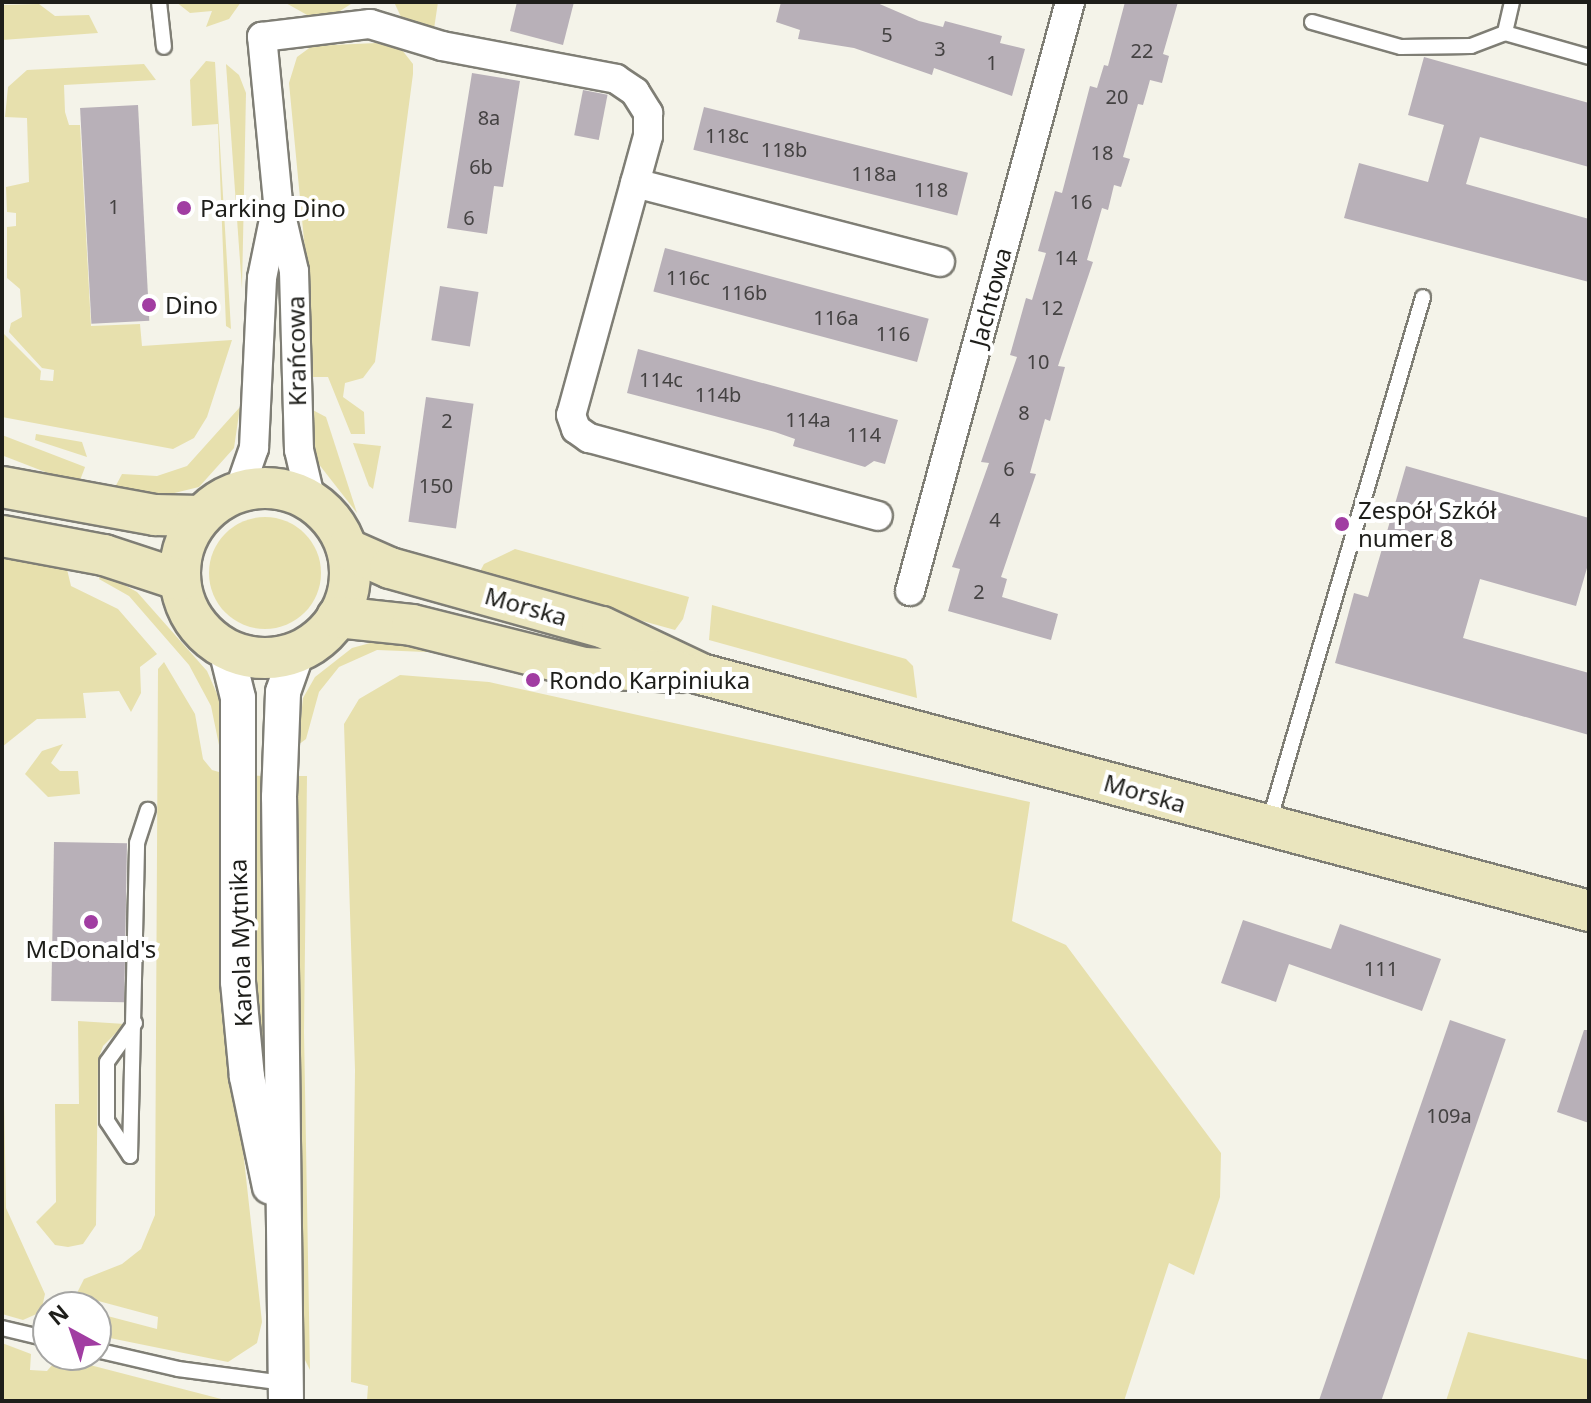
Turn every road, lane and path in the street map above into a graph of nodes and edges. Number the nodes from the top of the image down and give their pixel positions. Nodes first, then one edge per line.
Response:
1 (159, 2) edge
2 (1070, 2) edge
3 (1512, 2) edge
4 (372, 13) edge
5 (1312, 22) dead end
6 (1505, 33) junction
7 (164, 47) dead end
8 (1589, 57) edge
9 (635, 183) junction
10 (278, 202) junction
11 (940, 262) dead end
12 (1423, 297) dead end
13 (2, 487) edge
14 (239, 491) junction
15 (311, 501) junction
16 (201, 516) junction
17 (878, 516) dead end
18 (2, 536) edge
19 (347, 549) junction
20 (180, 580) junction
21 (910, 591) dead end
22 (337, 617) junction
23 (226, 649) junction
24 (297, 652) junction
25 (701, 674) junction
26 (148, 810) dead end
27 (1267, 827) junction
28 (1589, 911) edge
29 (135, 1023) junction
30 (281, 1234) junction
31 (2, 1328) edge
32 (32, 1335) edge
33 (112, 1354) edge
34 (286, 1392) edge

1 - 7 lane
2 - 21 street, Jachtowa
3 - 6 lane
4 - 9 street
4 - 10 street, Krańcowa
5 - 6 lane
6 - 8 lane
9 - 11 street
9 - 17 street
10 - 14 street, Krańcowa
10 - 15 street, Krańcowa
12 - 27 lane
13 - 16 main road
14 - 15 main road
14 - 16 main road
15 - 19 main road
16 - 20 main road
18 - 20 main road
19 - 22 main road
19 - 25 main road, Morska
20 - 23 main road
22 - 24 main road
22 - 25 main road, Morska
23 - 24 main road
23 - 30 street, Karola Mytnika
24 - 30 street, Karola Mytnika
25 - 27 main road, Morska
26 - 29 lane
27 - 28 main road, Morska
29 - 29 lane
30 - 34 street, Karola Mytnika
31 - 32 lane
33 - 34 lane

